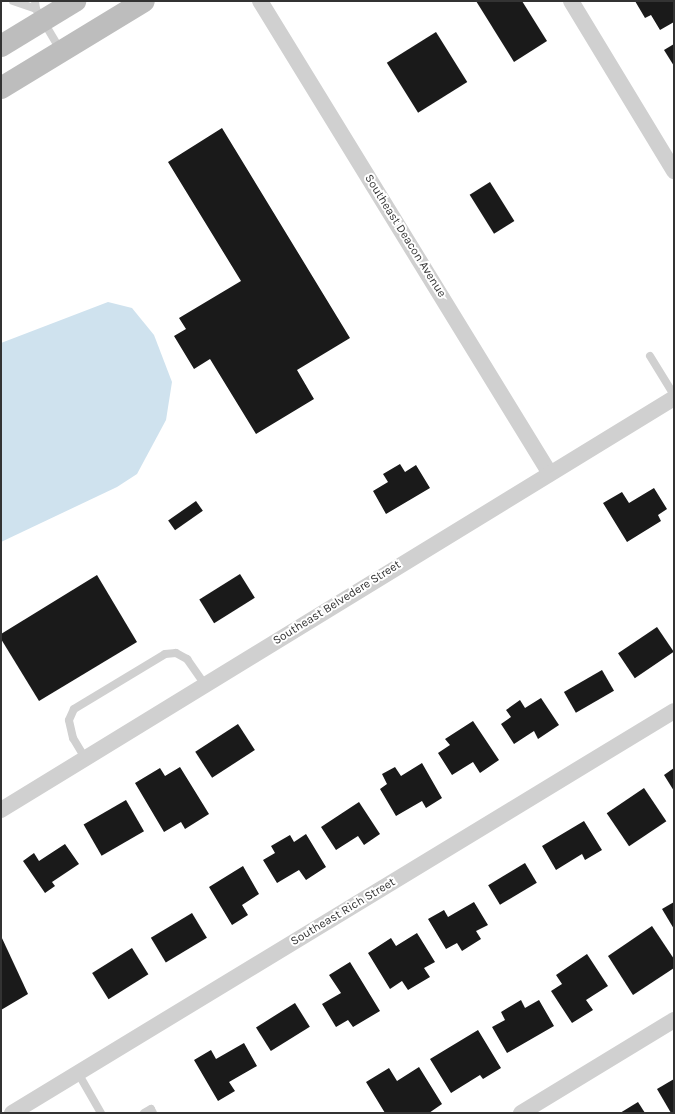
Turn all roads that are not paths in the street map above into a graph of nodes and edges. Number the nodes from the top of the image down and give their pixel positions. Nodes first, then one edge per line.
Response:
1 (13, 1) edge
2 (75, 1) edge
3 (144, 1) edge
4 (260, 1) edge
5 (571, 1) edge
6 (38, 10) edge
7 (1, 46) edge
8 (62, 51) junction
9 (1, 88) edge
10 (674, 171) edge
11 (650, 356) dead end
12 (674, 397) edge
13 (549, 472) junction
14 (205, 684) junction
15 (674, 711) edge
16 (85, 758) junction
17 (1, 810) edge
18 (674, 1020) edge
19 (78, 1073) junction
20 (12, 1113) edge
21 (100, 1113) edge
22 (144, 1113) edge
23 (153, 1113) edge
24 (521, 1113) edge

1 - 6 lane
2 - 6 main road
3 - 8 main road
4 - 13 street, Southeast Deacon Avenue
5 - 10 street
6 - 7 main road
6 - 8 lane
8 - 9 main road
11 - 12 lane
12 - 13 street, Southeast Belvedere Street
13 - 14 street, Southeast Belvedere Street
14 - 16 street, Southeast Belvedere Street
14 - 16 lane
15 - 19 street, Southeast Rich Street
16 - 17 street, Southeast Belvedere Street
18 - 24 street
19 - 20 street, Southeast Rich Street
19 - 21 lane
22 - 23 lane

